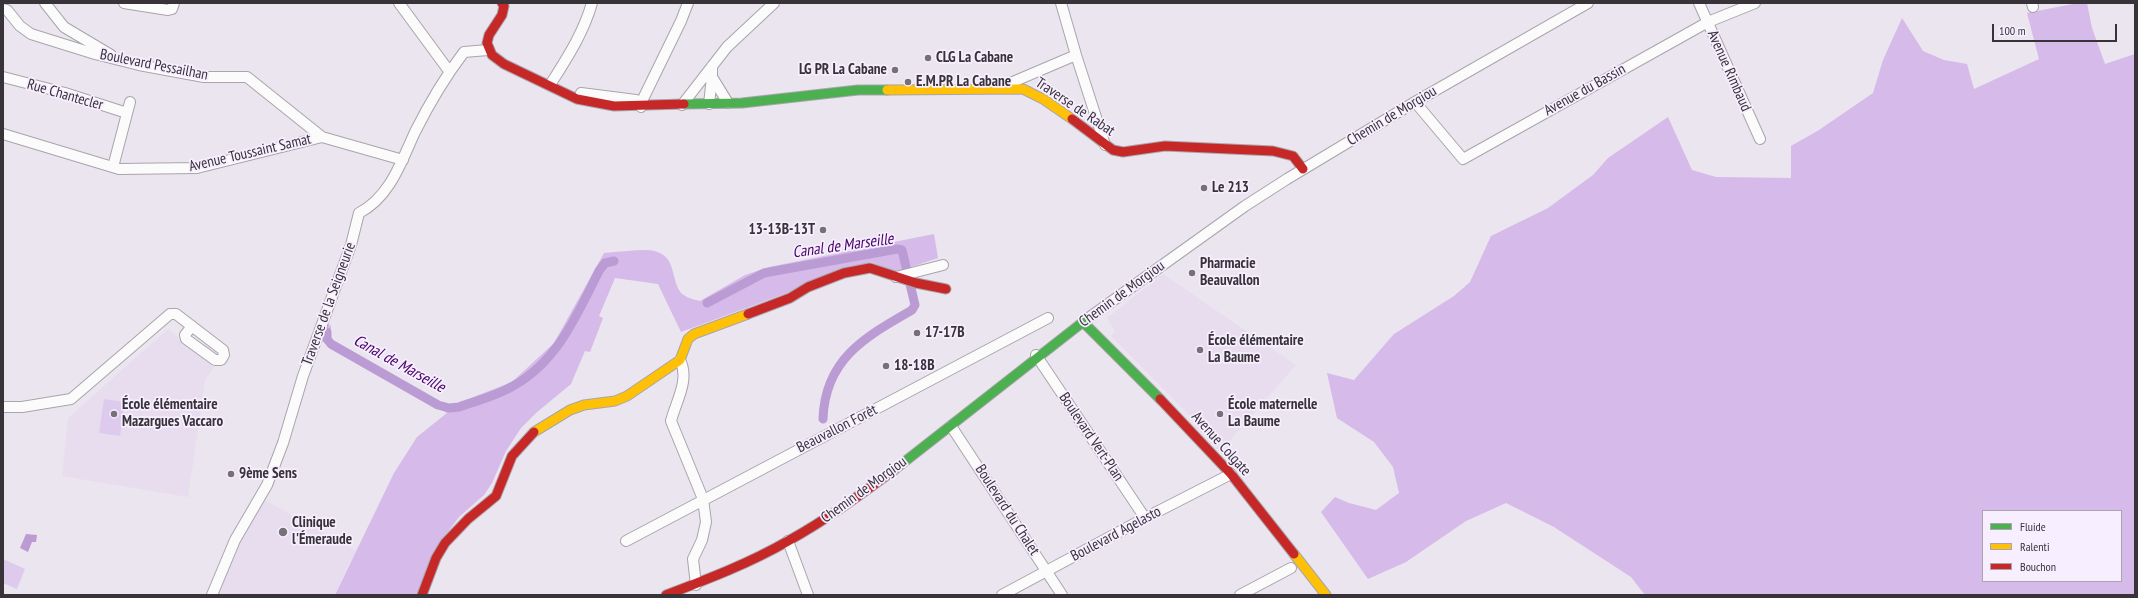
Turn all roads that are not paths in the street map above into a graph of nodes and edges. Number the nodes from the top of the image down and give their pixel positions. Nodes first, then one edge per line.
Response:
1 (45, 3) edge
2 (124, 3) edge
3 (174, 3) edge
4 (399, 3) edge
5 (592, 3) edge
6 (688, 3) edge
7 (774, 3) edge
8 (1061, 3) edge
9 (1588, 3) edge
10 (1699, 3) edge
11 (1755, 3) edge
12 (503, 5) edge
13 (3, 9) edge
14 (1708, 22) junction
15 (488, 50) junction
16 (1076, 55) junction
17 (118, 59) junction
18 (712, 66) junction
19 (449, 71) junction
20 (3, 77) edge
21 (712, 77) junction
22 (555, 87) junction
23 (999, 88) junction
24 (130, 102) dead end
25 (1414, 102) junction
26 (728, 103) junction
27 (641, 104) junction
28 (709, 104) junction
29 (664, 105) joint
30 (682, 105) junction
31 (127, 113) junction
32 (3, 134) edge
33 (322, 137) junction
34 (1760, 139) dead end
35 (1106, 145) junction
36 (404, 160) junction
37 (113, 167) junction
38 (1303, 169) junction
39 (943, 265) dead end
40 (894, 277) junction
41 (946, 289) dead end
42 (1048, 318) dead end
43 (1083, 322) junction
44 (192, 326) dead end
45 (1036, 355) junction
46 (680, 360) junction
47 (3, 407) edge
48 (951, 426) junction
49 (1231, 474) junction
50 (704, 499) junction
51 (1145, 518) junction
52 (626, 541) dead end
53 (788, 541) junction
54 (1291, 568) dead end
55 (1046, 571) junction
56 (696, 585) junction
57 (212, 595) edge
58 (422, 595) edge
59 (666, 595) edge
60 (808, 595) edge
61 (1002, 595) edge
62 (1062, 595) edge
63 (1240, 595) edge
64 (1326, 595) edge

1 - 17 street
2 - 3 street
4 - 19 street
5 - 22 street
6 - 27 street
7 - 18 street
8 - 16 street
9 - 25 street, Chemin de Morgiou
10 - 14 street, Avenue Rimbaud
11 - 14 street, Avenue du Bassin
12 - 15 street
13 - 17 street, Boulevard Pessailhan
14 - 25 street, Avenue du Bassin
14 - 34 street, Avenue Rimbaud
15 - 19 street, Traverse de la Seigneurie
15 - 22 street
16 - 23 street
16 - 35 street
17 - 33 street, Boulevard Pessailhan
18 - 21 street
18 - 30 street
19 - 36 street, Traverse de la Seigneurie
20 - 31 street, Rue Chantecler
21 - 26 street
21 - 28 street
22 - 27 street
23 - 26 street, Traverse de Rabat
23 - 35 street, Traverse de Rabat
24 - 31 street
25 - 38 street, Chemin de Morgiou
26 - 28 street
27 - 29 street
28 - 30 street
29 - 30 street
31 - 37 street
32 - 37 street, Avenue Toussaint Samat
33 - 36 street, Avenue Toussaint Samat
33 - 37 street, Avenue Toussaint Samat
35 - 38 street, Traverse de Rabat
36 - 57 street, Traverse de la Seigneurie
38 - 43 street, Chemin de Morgiou
39 - 40 street
40 - 41 street
40 - 46 street
42 - 50 street, Beauvallon Forêt
43 - 45 street, Chemin de Morgiou
43 - 49 street, Avenue Colgate
44 - 47 street
45 - 48 street, Chemin de Morgiou
45 - 51 street, Boulevard Vert-Plan
46 - 50 street
46 - 58 street
48 - 53 street, Chemin de Morgiou
48 - 55 street, Boulevard du Chalet
49 - 51 street, Boulevard Agelasto
49 - 64 street, Avenue Colgate
50 - 52 street, Beauvallon Forêt
50 - 56 street
51 - 55 street, Boulevard Agelasto
53 - 56 street, Chemin de Morgiou
53 - 60 street
54 - 63 street
55 - 61 street, Boulevard Agelasto
55 - 62 street, Boulevard du Chalet
56 - 59 street, Chemin de Morgiou

